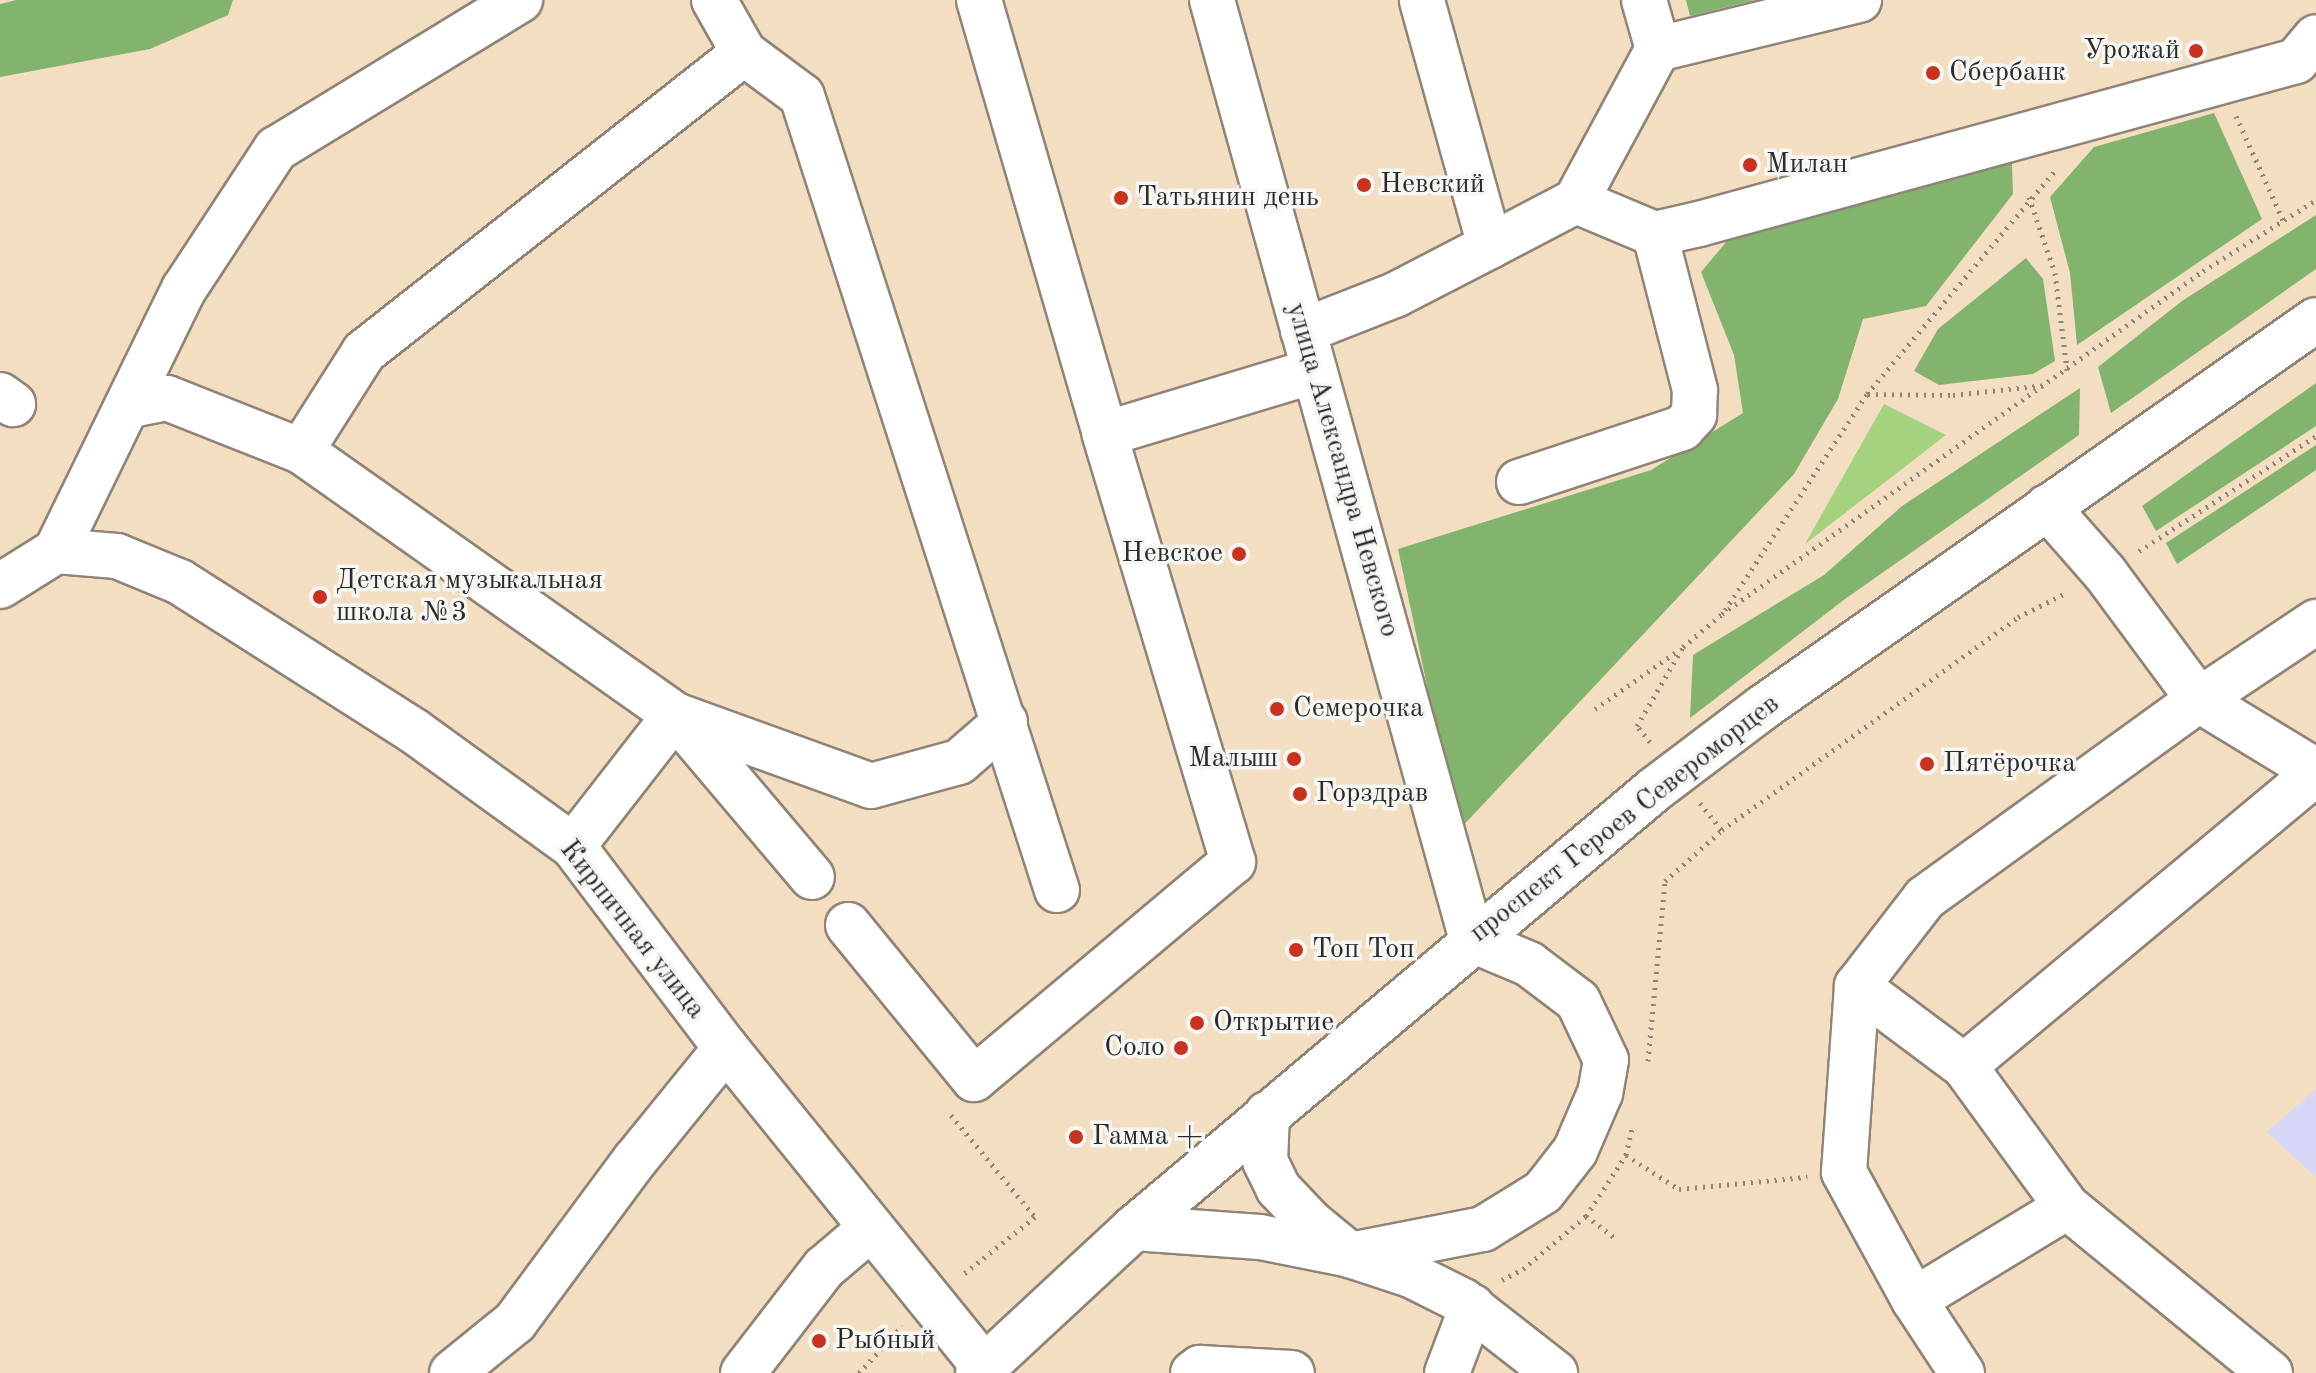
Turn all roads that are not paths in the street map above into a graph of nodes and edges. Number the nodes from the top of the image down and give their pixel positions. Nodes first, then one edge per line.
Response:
1 (520, 0) edge
2 (714, 0) edge
3 (979, 0) edge
4 (1212, 0) edge
5 (1422, 0) edge
6 (1644, 0) edge
7 (1859, 0) edge
8 (2316, 37) edge
9 (1658, 49) junction
10 (744, 53) junction
11 (1576, 201) junction
12 (1655, 234) junction
13 (1490, 246) junction
14 (2316, 320) edge
15 (1308, 351) junction
16 (127, 406) junction
17 (1105, 434) junction
18 (301, 451) junction
19 (1519, 482) dead end
20 (2047, 507) junction
21 (56, 551) junction
22 (0, 586) edge
23 (2316, 622) edge
24 (2199, 700) junction
25 (675, 715) junction
26 (1005, 722) junction
27 (2316, 772) edge
28 (573, 846) junction
29 (812, 877) dead end
30 (1057, 890) dead end
31 (848, 925) dead end
32 (1472, 940) junction
33 (1857, 986) junction
34 (726, 1048) junction
35 (1964, 1066) junction
36 (1267, 1114) junction
37 (2067, 1207) junction
38 (871, 1228) junction
39 (1134, 1228) junction
40 (1350, 1255) junction
41 (1914, 1300) junction
42 (1472, 1307) junction
43 (981, 1370) edge
44 (452, 1373) edge
45 (743, 1373) edge
46 (1193, 1373) edge
47 (1292, 1373) edge
48 (1447, 1373) edge
49 (1555, 1373) edge
50 (1962, 1373) edge
51 (2270, 1373) edge

1 - 16 street
2 - 10 street
3 - 17 street
4 - 15 street, улица Александра Невского
5 - 13 street
6 - 9 street
7 - 9 street
8 - 12 street
9 - 11 street
10 - 18 street
10 - 26 street
11 - 12 street
11 - 13 street
12 - 19 street
13 - 15 street
14 - 20 street, проспект Героев Североморцев
15 - 17 street
15 - 32 street, улица Александра Невского
16 - 18 street
16 - 21 street
17 - 31 street
18 - 25 street
20 - 24 street
20 - 32 street, проспект Героев Североморцев
21 - 22 street
21 - 28 street, Кирпичная улица
23 - 24 street
24 - 27 street
24 - 33 street
25 - 26 street
25 - 28 street
25 - 29 street
26 - 30 street
27 - 35 street
28 - 34 street, Кирпичная улица
32 - 36 street, проспект Героев Североморцев
32 - 40 street
33 - 35 street
33 - 41 street
34 - 38 street, Кирпичная улица
34 - 44 street
35 - 37 street
36 - 39 street, проспект Героев Североморцев
36 - 40 street
37 - 41 street
37 - 51 street
38 - 43 street, Кирпичная улица
38 - 45 street
39 - 40 street
39 - 43 street, проспект Героев Североморцев
40 - 42 street
41 - 50 street
42 - 48 street
42 - 49 street
46 - 47 street

